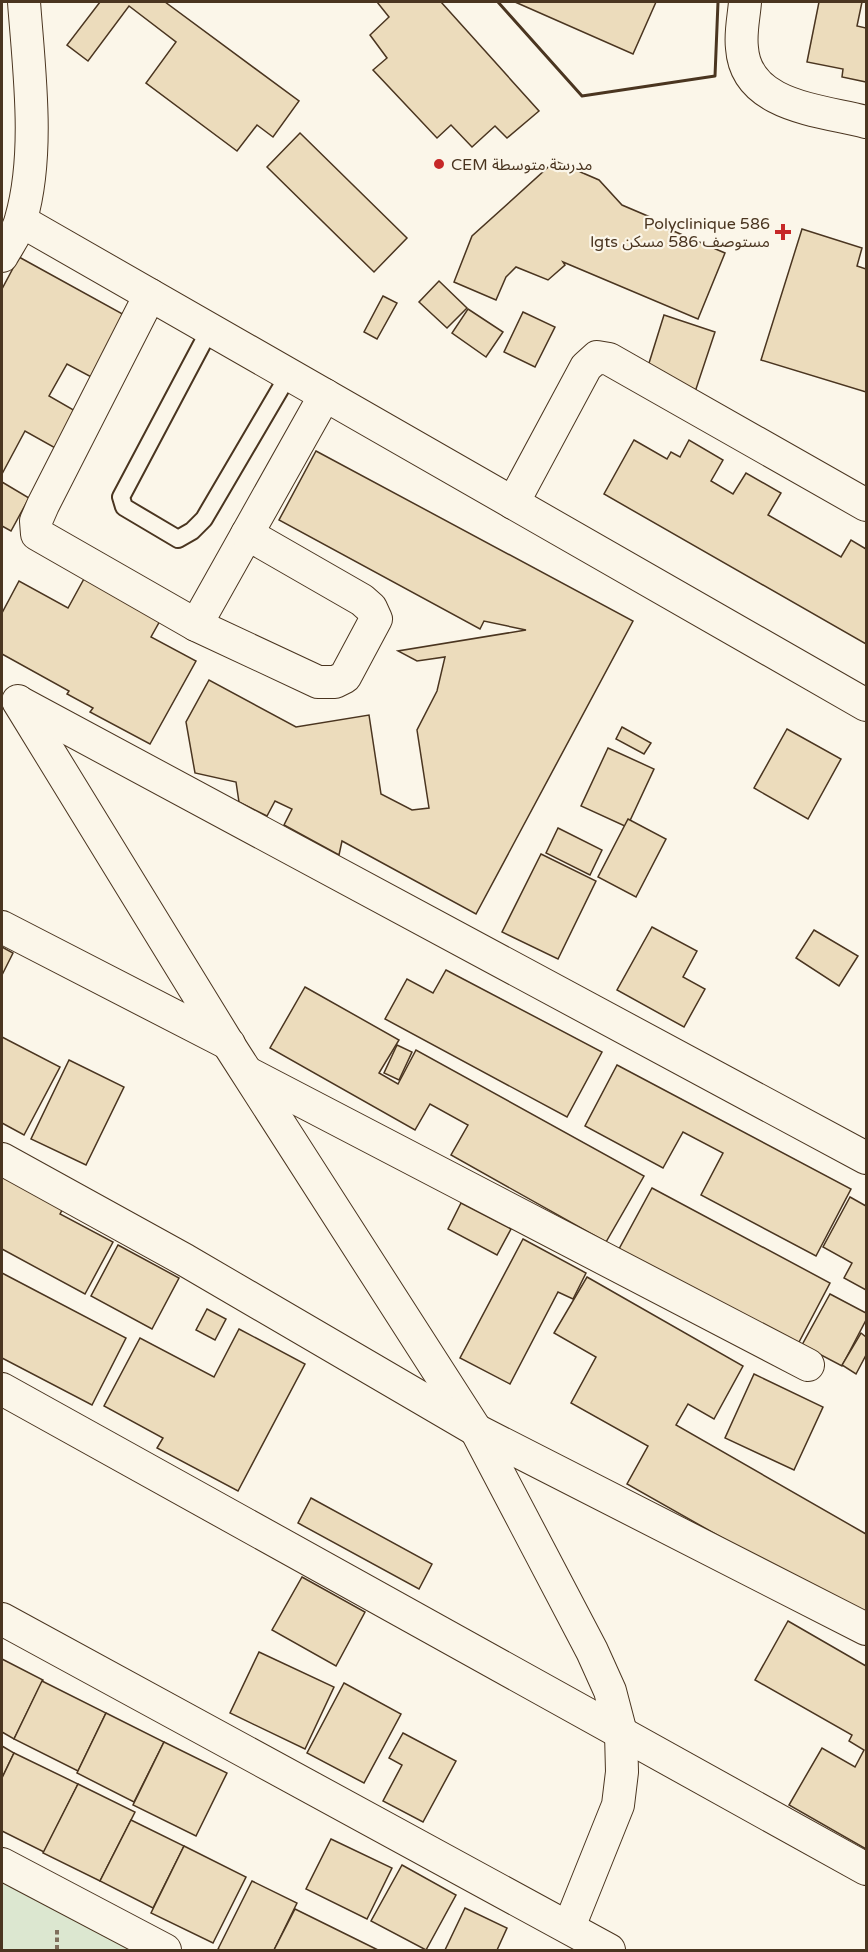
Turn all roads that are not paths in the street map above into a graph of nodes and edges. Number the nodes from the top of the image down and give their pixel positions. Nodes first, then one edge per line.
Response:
1 (24, 2) edge
2 (745, 2) edge
3 (867, 122) edge
4 (21, 221) junction
5 (2, 256) edge
6 (150, 295) junction
7 (210, 329) junction
8 (289, 374) junction
9 (325, 395) junction
10 (513, 503) junction
11 (867, 505) edge
12 (247, 534) junction
13 (196, 625) junction
14 (10, 697) edge
15 (867, 705) edge
16 (2, 927) edge
17 (229, 1045) junction
18 (246, 1072) junction
19 (867, 1158) edge
20 (2, 1159) edge
21 (808, 1365) dead end
22 (2, 1389) edge
23 (476, 1430) junction
24 (2, 1619) edge
25 (867, 1629) edge
26 (621, 1733) junction
27 (2, 1864) edge
28 (867, 1869) edge
29 (569, 1927) junction
30 (165, 1950) edge
31 (609, 1950) edge

1 - 4 street
2 - 3 street
4 - 5 street
4 - 6 street
6 - 7 street
6 - 13 street
7 - 8 street
7 - 8 lane
8 - 9 street
9 - 10 street
9 - 12 street
10 - 11 street
10 - 15 street
12 - 13 street
12 - 13 street
14 - 17 street
14 - 19 street
16 - 17 street
17 - 18 street
18 - 21 street
18 - 23 street
20 - 23 street
22 - 26 street
23 - 25 street
23 - 26 street
24 - 29 street
26 - 28 street
26 - 29 street
27 - 30 street
29 - 31 street

